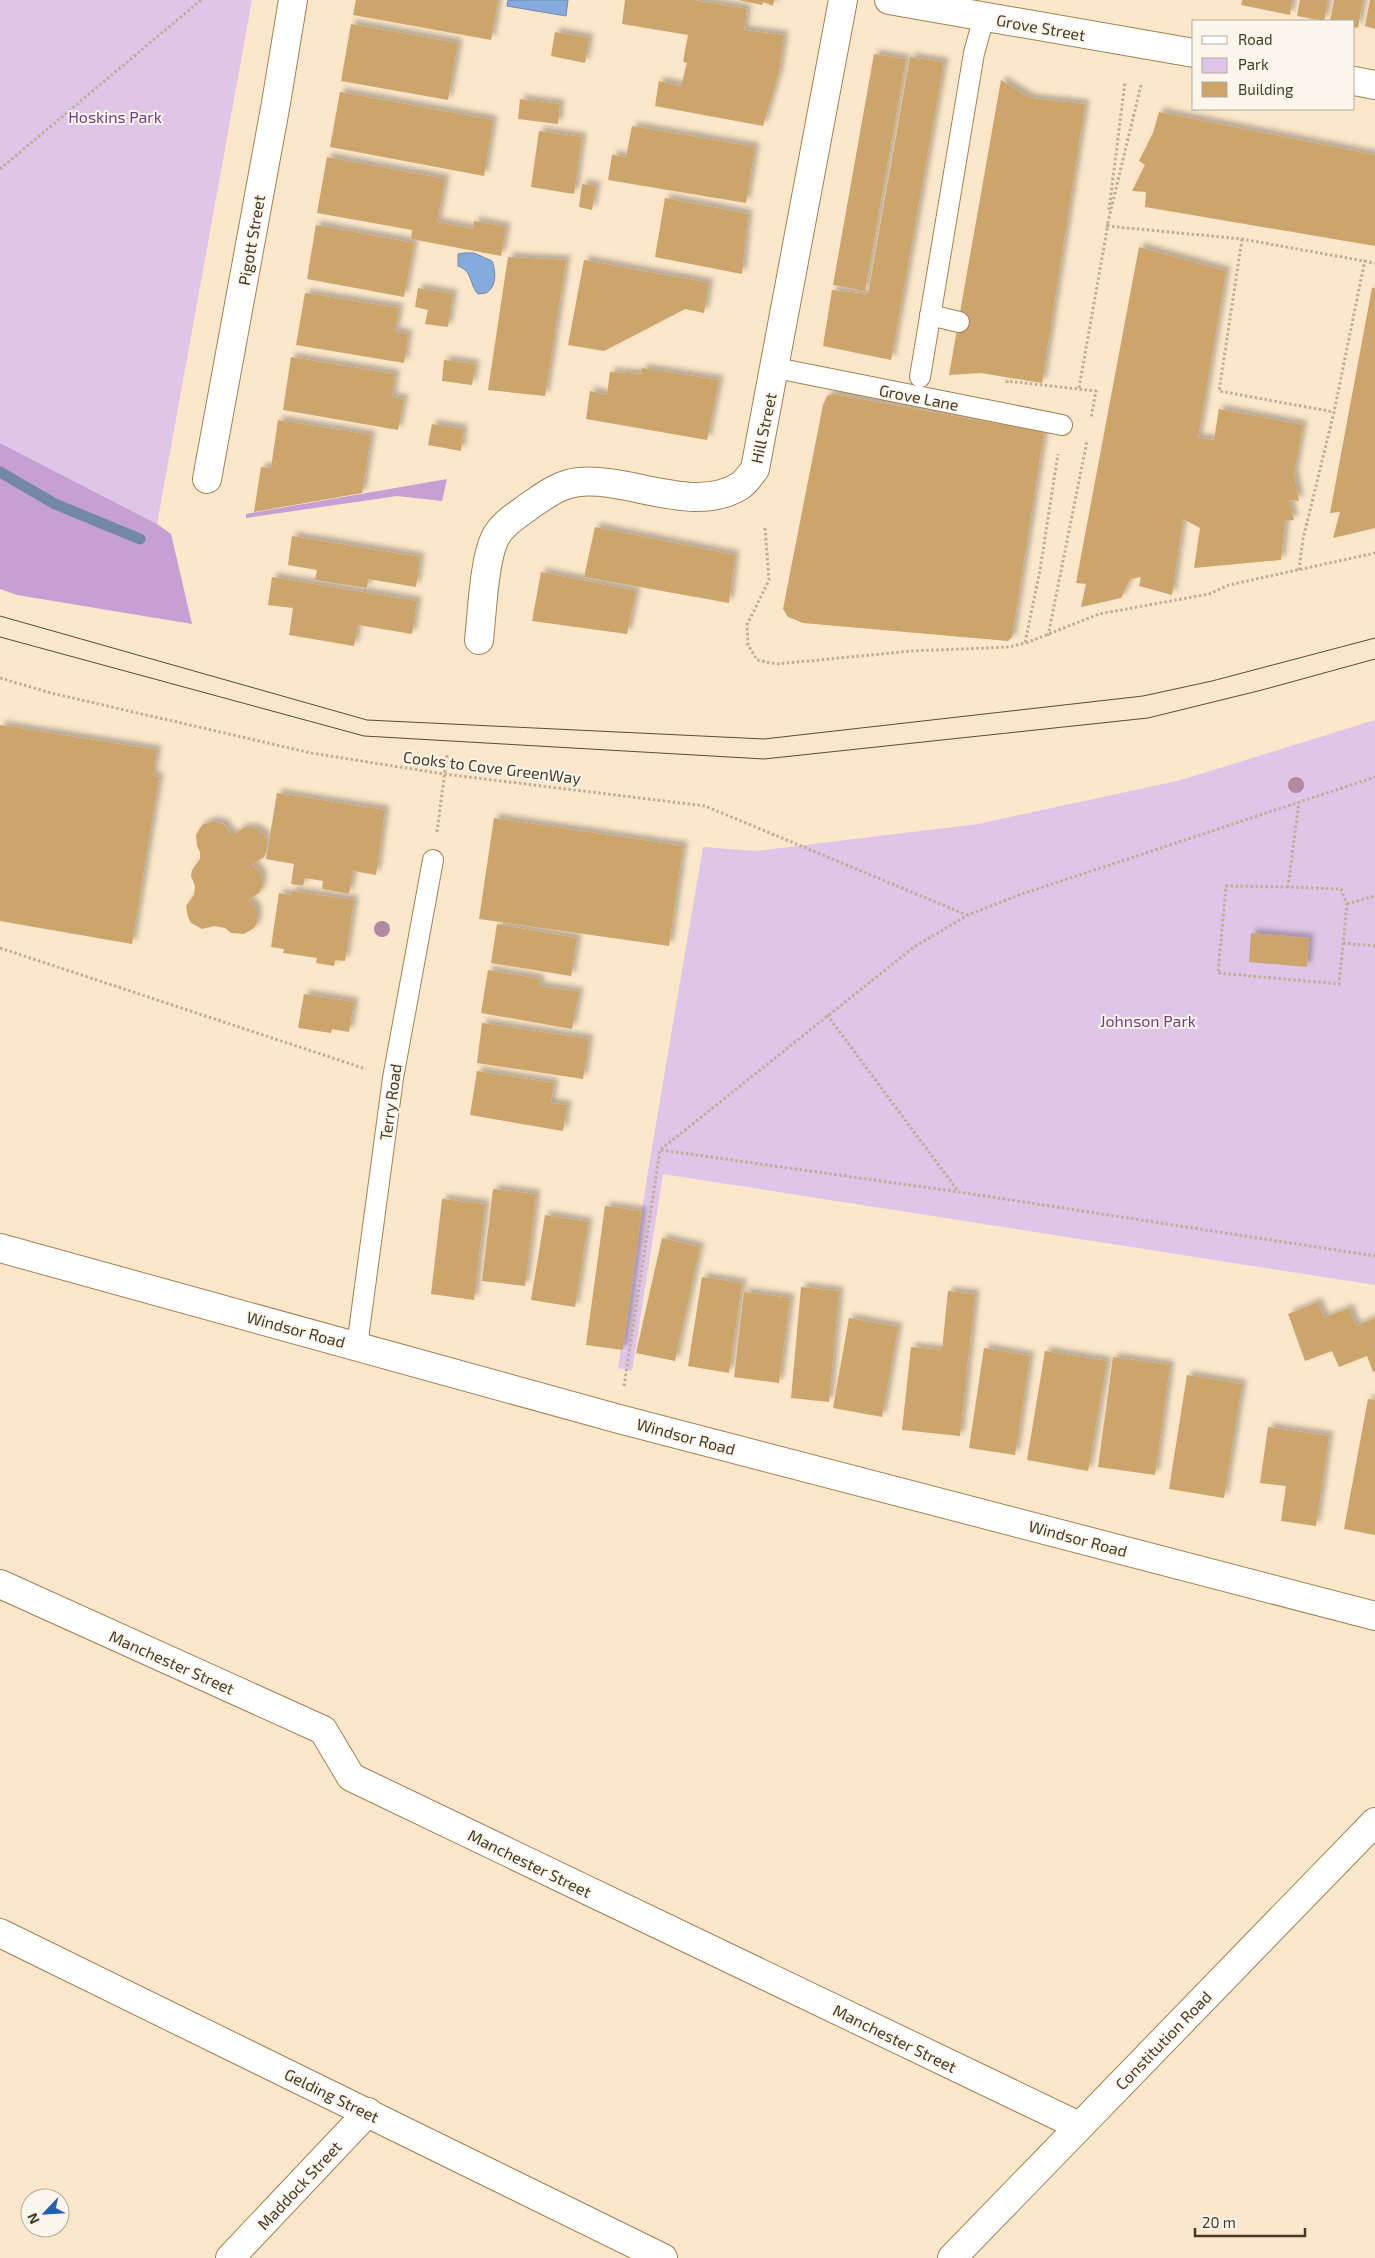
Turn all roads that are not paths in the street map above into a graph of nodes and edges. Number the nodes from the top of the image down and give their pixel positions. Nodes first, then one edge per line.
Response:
1 (293, 0) edge
2 (843, 0) edge
3 (889, 0) edge
4 (984, 17) junction
5 (1192, 53) edge
6 (1355, 81) edge
7 (1375, 85) edge
8 (930, 315) junction
9 (959, 322) dead end
10 (776, 368) junction
11 (920, 377) dead end
12 (1062, 425) road end
13 (207, 480) dead end
14 (479, 640) dead end
15 (433, 860) road end
16 (0, 1248) edge
17 (356, 1346) junction
18 (0, 1584) edge
19 (1375, 1616) edge
20 (1375, 1822) edge
21 (0, 1932) edge
22 (368, 2112) junction
23 (1079, 2126) junction
24 (230, 2258) edge
25 (663, 2258) edge
26 (952, 2258) edge

1 - 13 street, Pigott Street
2 - 10 street, Hill Street
3 - 4 street, Grove Street
4 - 5 street, Grove Street
4 - 8 lane
6 - 7 street
8 - 9 lane
8 - 11 lane
10 - 12 lane, Grove Lane
10 - 14 street, Hill Street
15 - 17 lane, Terry Road
16 - 17 street, Windsor Road
17 - 19 street, Windsor Road
18 - 23 street, Manchester Street
20 - 23 street, Constitution Road
21 - 22 street, Gelding Street
22 - 24 street, Maddock Street
22 - 25 street, Gelding Street
23 - 26 street, Constitution Road

